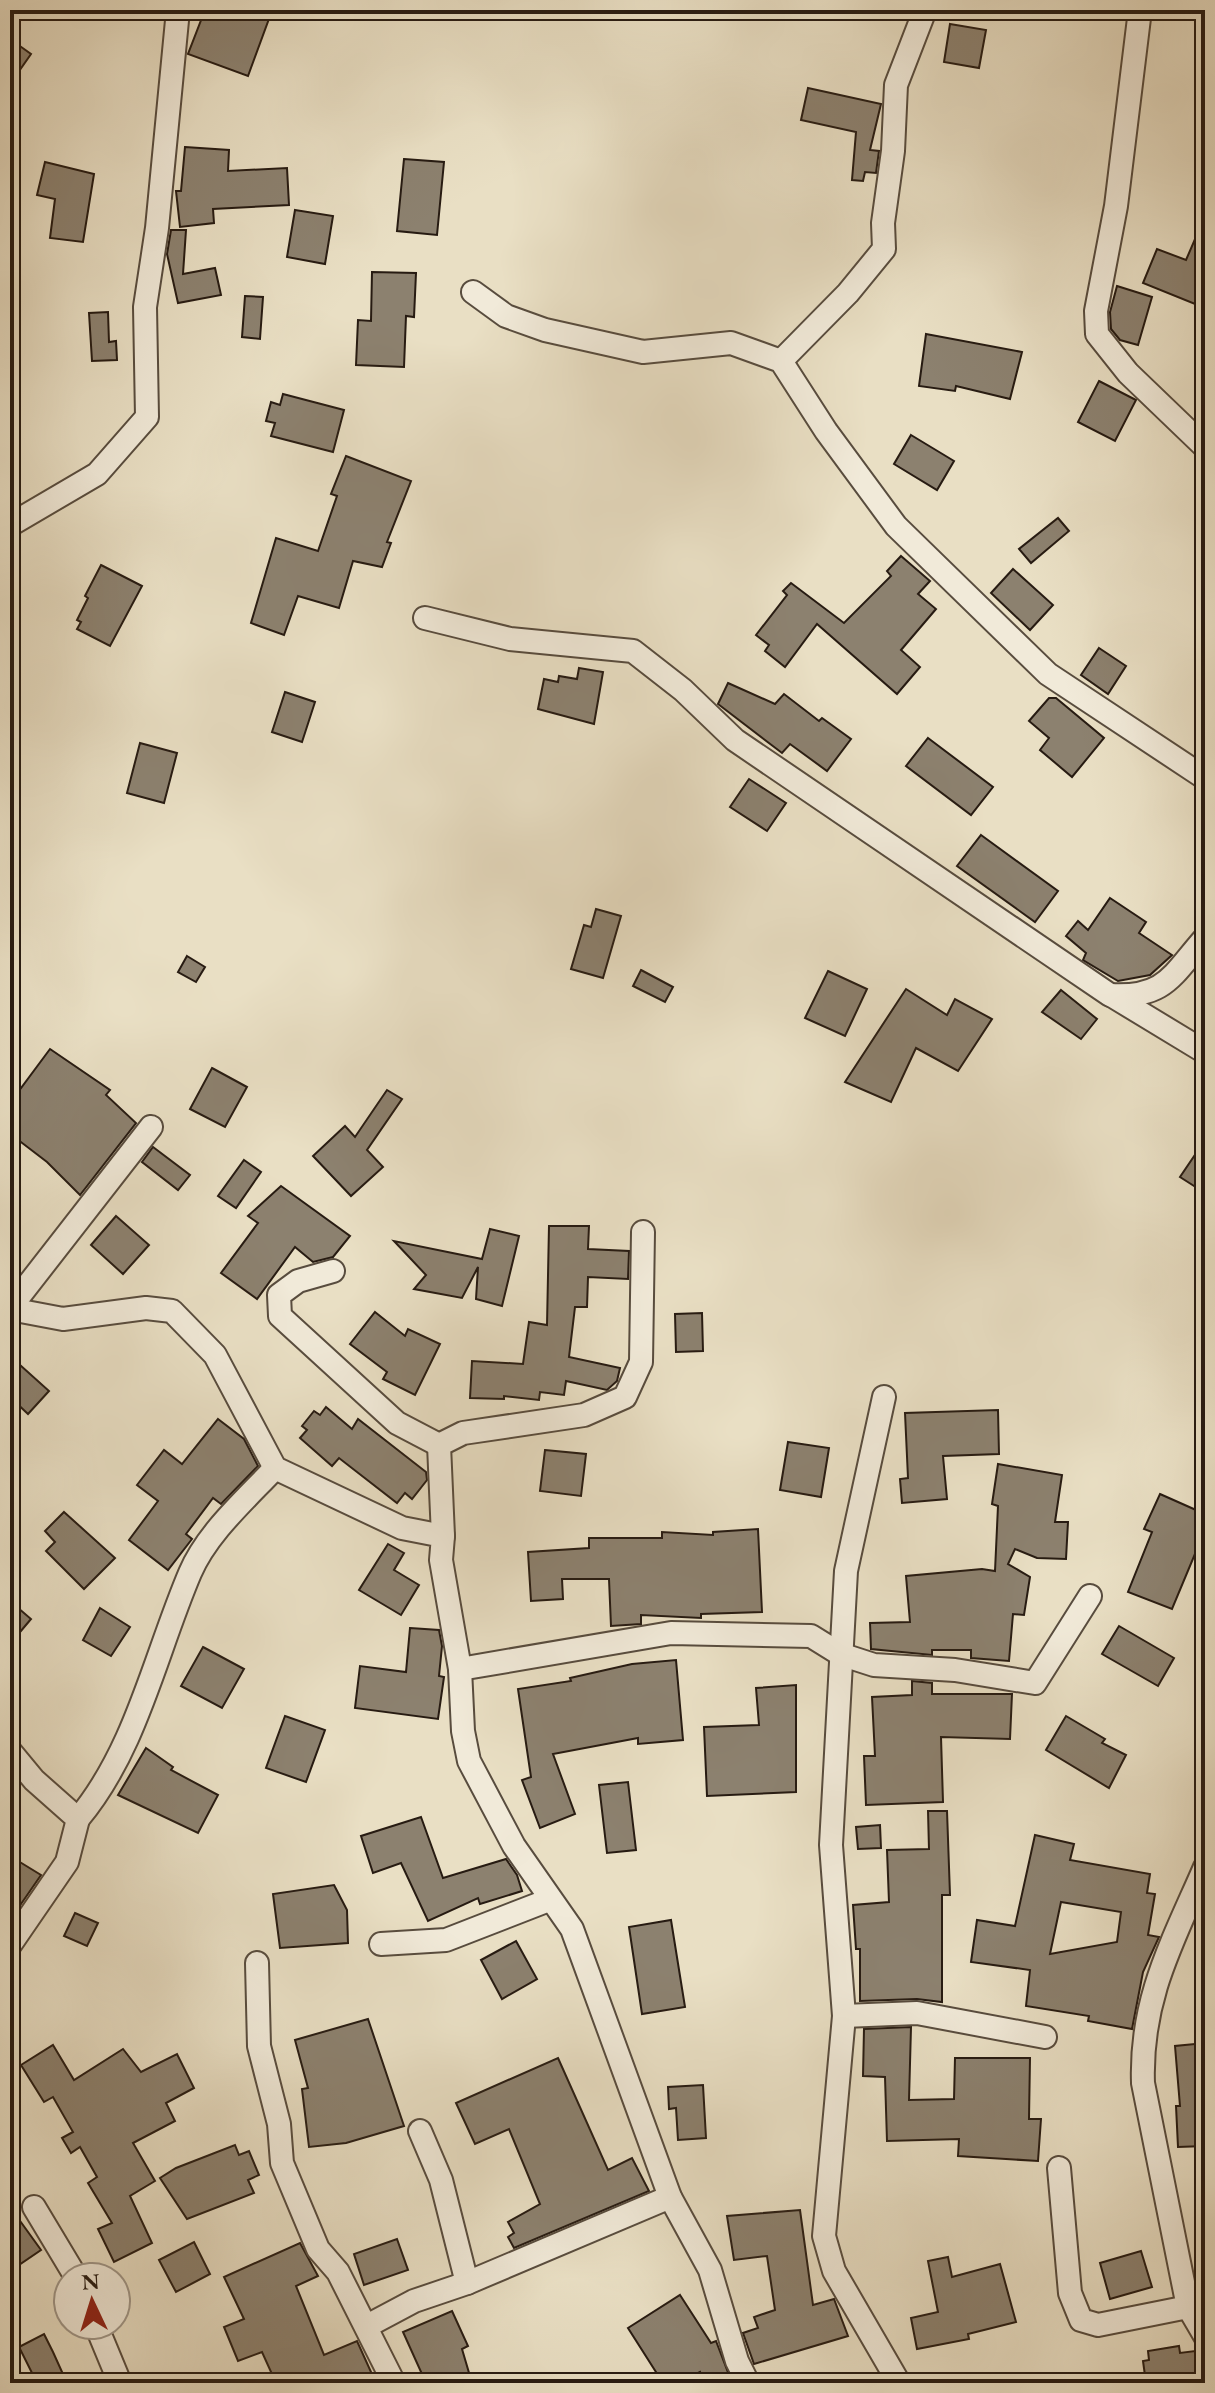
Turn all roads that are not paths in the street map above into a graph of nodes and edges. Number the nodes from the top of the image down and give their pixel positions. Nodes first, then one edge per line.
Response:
1 (178, 10) edge
2 (925, 10) edge
3 (1140, 10) edge
4 (473, 292) dead end
5 (781, 361) junction
6 (1205, 447) edge
7 (10, 525) edge
8 (425, 618) dead end
9 (1205, 778) edge
10 (1205, 938) edge
11 (1110, 995) junction
12 (1205, 1052) edge
13 (151, 1127) dead end
14 (643, 1232) dead end
15 (333, 1271) dead end
16 (10, 1309) edge
17 (884, 1397) dead end
18 (439, 1445) junction
19 (275, 1468) junction
20 (443, 1536) junction
21 (1090, 1596) dead end
22 (840, 1654) junction
23 (460, 1669) junction
24 (10, 1751) edge
25 (78, 1819) junction
26 (1205, 1867) edge
27 (549, 1900) junction
28 (381, 1944) dead end
29 (10, 1945) edge
30 (257, 1963) dead end
31 (844, 2016) junction
32 (1045, 2037) dead end
33 (420, 2131) dead end
34 (1059, 2168) dead end
35 (670, 2197) junction
36 (34, 2207) dead end
37 (66, 2261) edge
38 (467, 2283) junction
39 (1188, 2307) junction
40 (367, 2326) junction
41 (1205, 2336) edge
42 (103, 2341) edge
43 (120, 2383) edge
44 (394, 2383) edge
45 (748, 2383) edge
46 (899, 2383) edge

1 - 7 street
2 - 5 street
3 - 6 street
4 - 5 street
5 - 9 street
8 - 11 street
10 - 11 street
11 - 12 street
13 - 16 street
14 - 18 street
15 - 18 street
16 - 19 street
17 - 22 street
18 - 20 street
19 - 20 street
19 - 25 street
20 - 23 street
21 - 22 street
22 - 23 street
22 - 31 street
23 - 27 street
24 - 25 street
25 - 29 street
26 - 39 street
27 - 28 street
27 - 35 street
30 - 40 street
31 - 32 street
31 - 46 street
33 - 38 street
34 - 39 street
35 - 38 street
35 - 45 street
36 - 37 street
38 - 40 street
39 - 41 street
40 - 44 street
42 - 43 street

